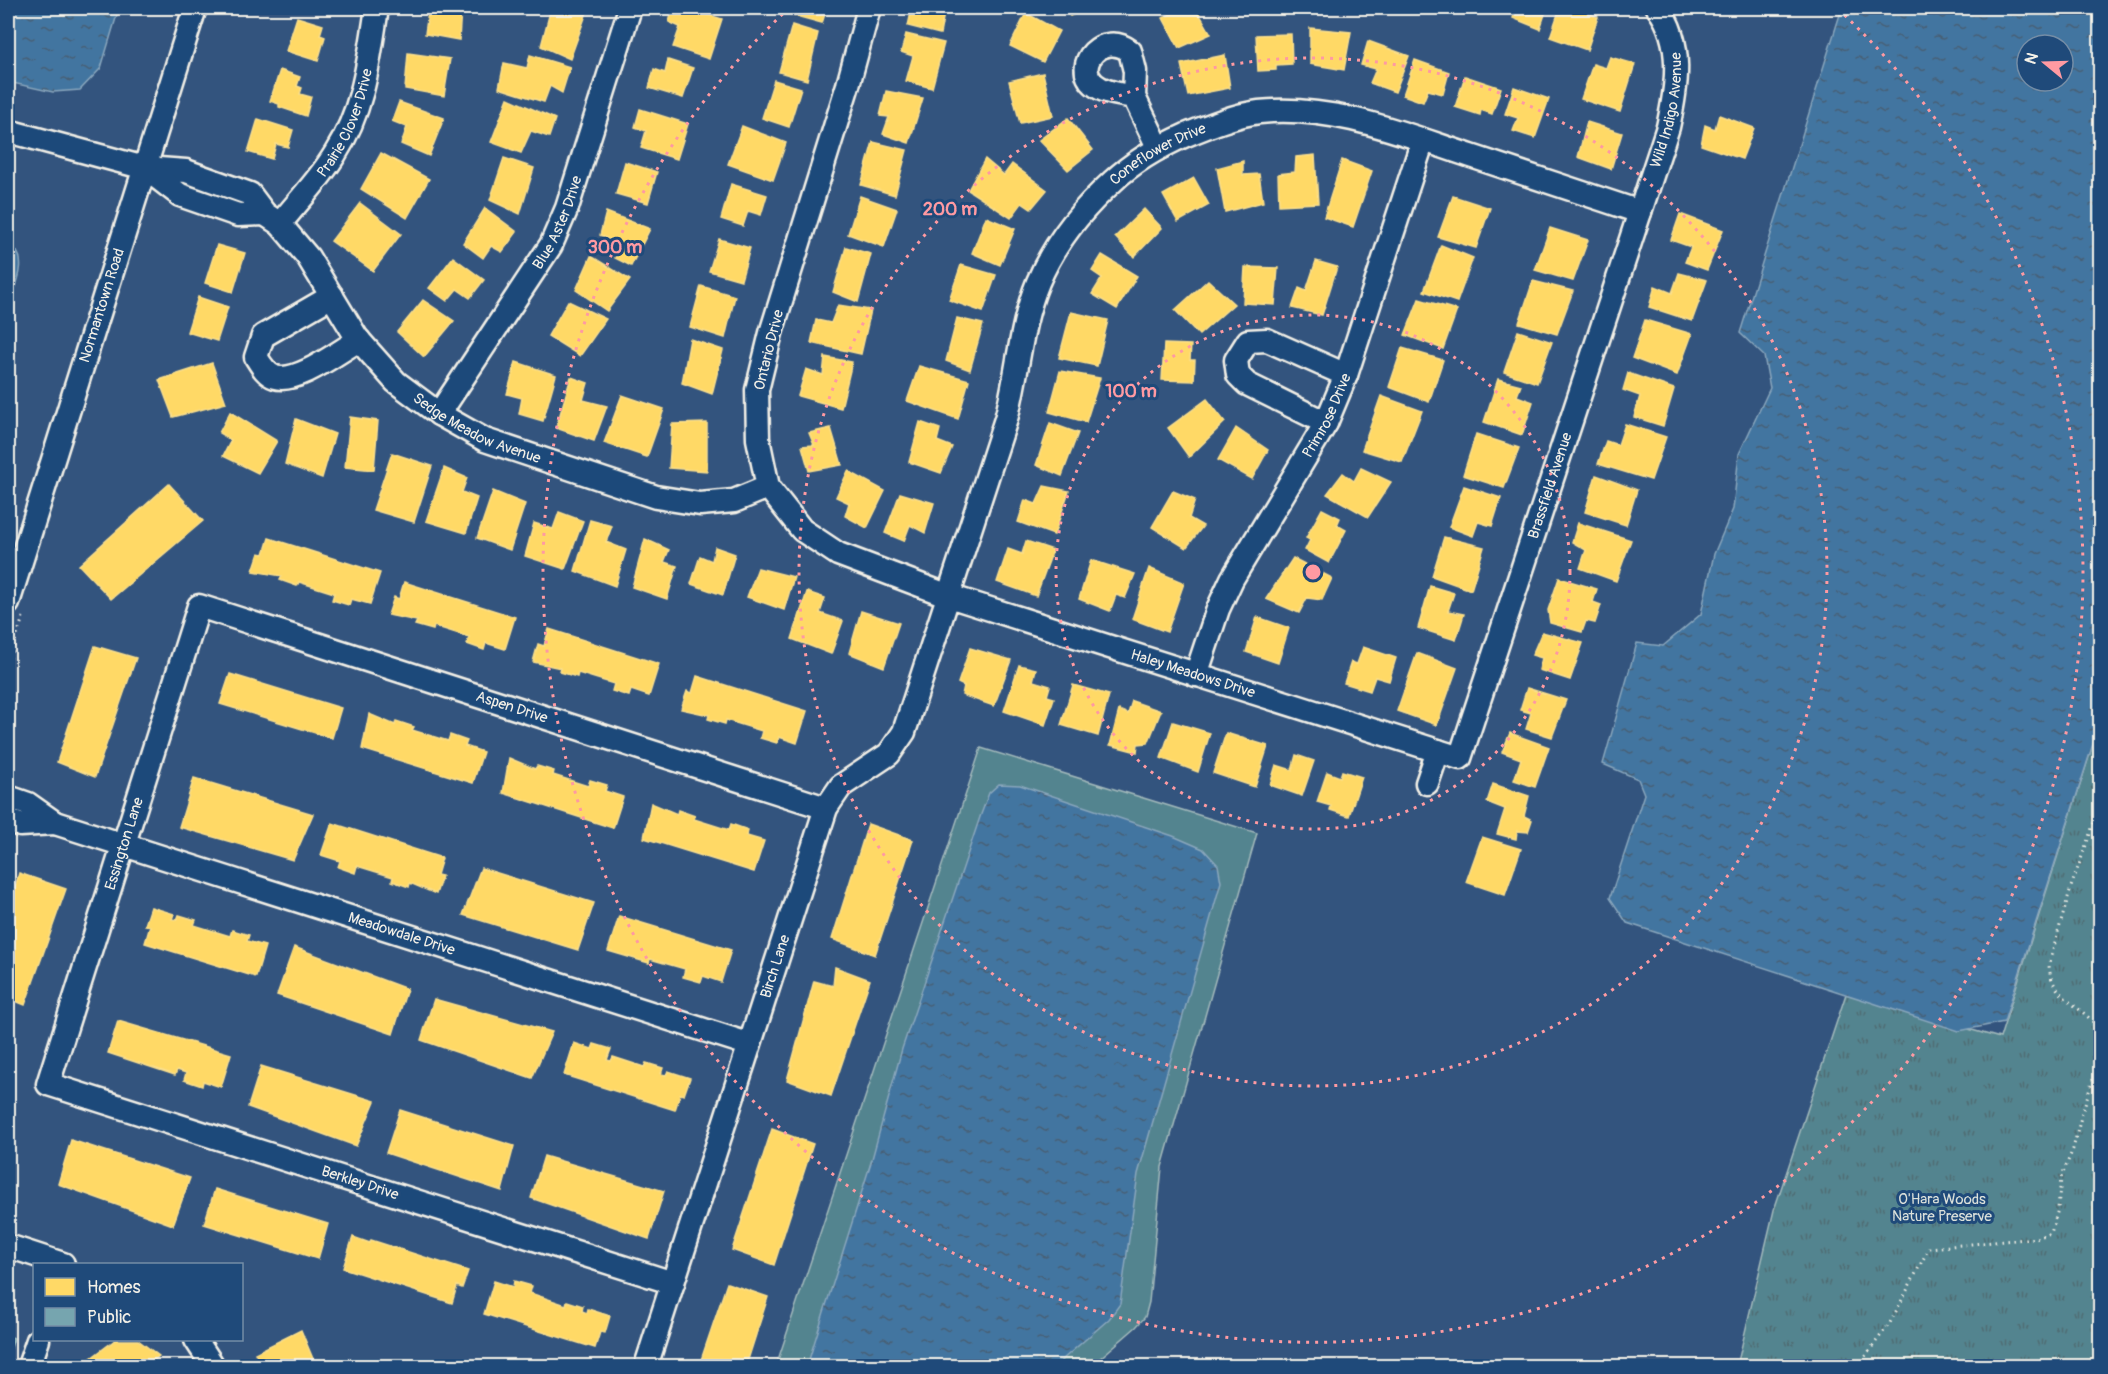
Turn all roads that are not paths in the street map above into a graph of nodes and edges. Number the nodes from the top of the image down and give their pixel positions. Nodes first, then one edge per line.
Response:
1 (195, 8) edge
2 (377, 8) edge
3 (630, 8) edge
4 (868, 8) edge
5 (1658, 8) edge
6 (1134, 97) dead end
7 (8, 131) edge
8 (1423, 140) junction
9 (1158, 147) junction
10 (145, 168) junction
11 (1640, 212) junction
12 (273, 219) junction
13 (332, 296) junction
14 (359, 340) junction
15 (1346, 375) junction
16 (439, 414) junction
17 (1326, 423) junction
18 (768, 487) junction
19 (949, 596) junction
20 (8, 603) edge
21 (199, 606) joint
22 (1197, 675) junction
23 (1438, 751) junction
24 (1460, 758) joint
25 (1427, 783) dead end
26 (8, 797) edge
27 (826, 808) junction
28 (8, 821) edge
29 (55, 823) junction
30 (124, 846) junction
31 (748, 1044) junction
32 (48, 1084) joint
33 (8, 1246) edge
34 (60, 1263) edge
35 (672, 1283) junction
36 (38, 1341) edge
37 (197, 1341) edge
38 (29, 1366) edge
39 (213, 1366) edge
40 (646, 1366) edge

1 - 10 street, Normantown Road
2 - 12 street, Prairie Clover Drive
3 - 16 street, Blue Aster Drive
4 - 18 street, Ontario Drive
5 - 11 street, Wild Indigo Avenue
6 - 9 street
7 - 10 street, Sedge Meadow Avenue
8 - 9 street, Coneflower Drive
8 - 11 street, Coneflower Drive
8 - 15 street, Primrose Drive
9 - 19 street, Coneflower Drive
10 - 12 street, Sedge Meadow Avenue
10 - 20 street, Normantown Road
11 - 24 street, Brassfield Avenue
12 - 13 street, Sedge Meadow Avenue
13 - 14 street, Sedge Meadow Avenue
13 - 14 street
14 - 16 street, Sedge Meadow Avenue
15 - 17 street, Primrose Drive
15 - 17 street
16 - 18 street, Sedge Meadow Avenue
17 - 22 street, Primrose Drive
18 - 19 street, Ontario Drive
19 - 22 street, Haley Meadows Drive
19 - 27 street, Birch Lane
21 - 27 street, Aspen Drive
21 - 30 street, Essington Lane
22 - 23 street, Haley Meadows Drive
23 - 24 street, Haley Meadows Drive
23 - 25 street
26 - 29 street, Meadowdale Drive
27 - 31 street, Birch Lane
28 - 29 street, Meadowdale Drive
29 - 30 street, Meadowdale Drive
30 - 31 street, Meadowdale Drive
30 - 32 street, Essington Lane
31 - 35 street, Birch Lane
32 - 35 street, Berkley Drive
33 - 34 street
35 - 40 street, Birch Lane
36 - 38 street
37 - 39 street

